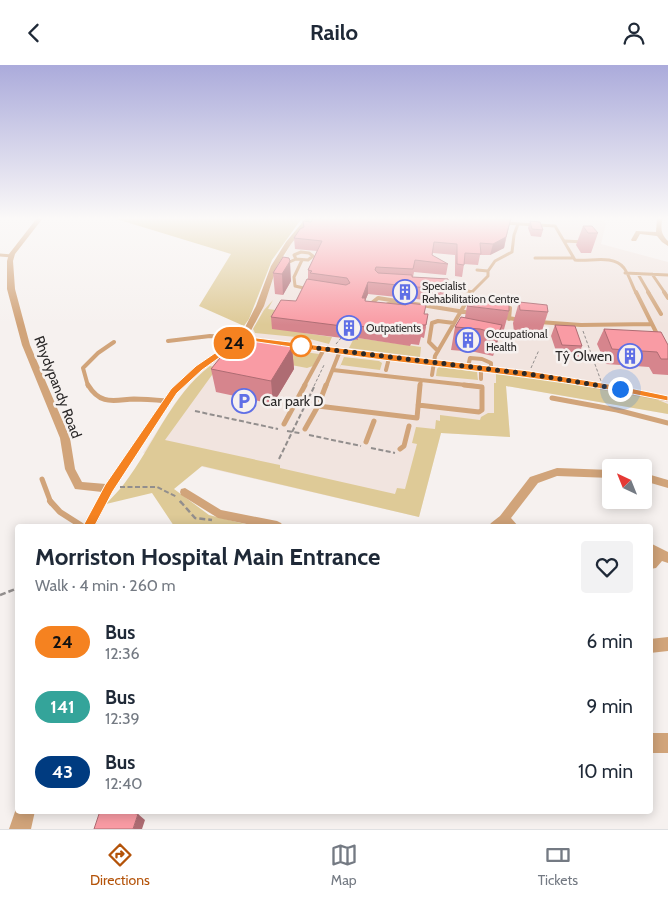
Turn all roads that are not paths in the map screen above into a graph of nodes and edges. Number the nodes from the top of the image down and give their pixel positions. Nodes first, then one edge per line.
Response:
1 (282, 254) edge
2 (297, 254) edge
3 (310, 254) edge
4 (506, 254) edge
5 (571, 254) edge
6 (4, 256) edge
7 (296, 259) junction
8 (535, 259) dead end
9 (573, 259) junction
10 (302, 260) junction
11 (274, 266) junction
12 (477, 270) dead end
13 (488, 271) junction
14 (625, 273) junction
15 (638, 273) junction
16 (652, 275) junction
17 (668, 275) edge
18 (442, 285) edge
19 (313, 289) edge
20 (472, 292) junction
21 (668, 298) edge
22 (410, 303) junction
23 (510, 309) edge
24 (461, 311) junction
25 (480, 314) edge
26 (661, 314) dead end
27 (499, 317) edge
28 (509, 319) junction
29 (526, 321) edge
30 (534, 321) edge
31 (454, 323) junction
32 (651, 324) junction
33 (243, 338) junction
34 (659, 339) edge
35 (168, 341) dead end
36 (114, 342) dead end
37 (324, 349) junction
38 (340, 351) junction
39 (438, 351) junction
40 (389, 358) junction
41 (434, 363) junction
42 (468, 367) junction
43 (481, 368) junction
44 (491, 369) junction
45 (333, 370) junction
46 (386, 370) dead end
47 (432, 375) dead end
48 (481, 379) dead end
49 (421, 380) junction
50 (552, 398) dead end
51 (668, 399) edge
52 (167, 401) junction
53 (418, 405) junction
54 (318, 406) junction
55 (374, 421) dead end
56 (668, 423) edge
57 (284, 424) dead end
58 (409, 426) dead end
59 (306, 429) dead end
60 (366, 442) dead end
61 (398, 451) road end
62 (602, 474) edge
63 (42, 479) dead end
64 (652, 479) edge
65 (668, 484) edge
66 (109, 488) junction
67 (185, 492) dead end
68 (79, 524) edge
69 (90, 524) edge
70 (268, 524) edge
71 (504, 524) edge
72 (653, 646) edge
73 (667, 647) edge
74 (653, 743) edge
75 (668, 743) edge
76 (23, 814) edge
77 (20, 829) edge

1 - 11 street
2 - 7 lane
3 - 10 lane
4 - 13 lane
5 - 9 lane
6 - 66 street, Rhydypandy Road
7 - 10 lane
7 - 11 lane
8 - 9 lane
9 - 14 lane
10 - 19 lane
11 - 33 street
12 - 13 lane
13 - 20 lane
14 - 15 lane
14 - 32 lane
15 - 16 lane
15 - 26 lane
16 - 17 lane
16 - 21 lane
18 - 20 lane
20 - 24 lane
22 - 22 lane
22 - 24 lane
23 - 28 lane
24 - 25 lane
24 - 31 lane
27 - 28 lane
28 - 29 lane
30 - 32 lane
31 - 39 lane
31 - 39 lane
32 - 34 lane
33 - 35 lane
33 - 37 lane
33 - 52 street
36 - 52 lane
37 - 38 lane
37 - 57 lane
38 - 40 lane
38 - 45 lane
39 - 41 lane
40 - 41 lane
40 - 46 lane
41 - 42 lane
41 - 47 lane
42 - 43 lane
42 - 44 lane
43 - 44 lane
43 - 48 lane
44 - 51 lane
45 - 49 lane
45 - 54 lane
49 - 53 lane
49 - 53 lane
50 - 56 lane
52 - 66 street
53 - 54 lane
54 - 59 lane
55 - 60 lane
58 - 61 lane
62 - 71 street
63 - 68 lane
64 - 65 street
66 - 69 street
67 - 70 street
72 - 73 street
74 - 75 street
76 - 77 street

